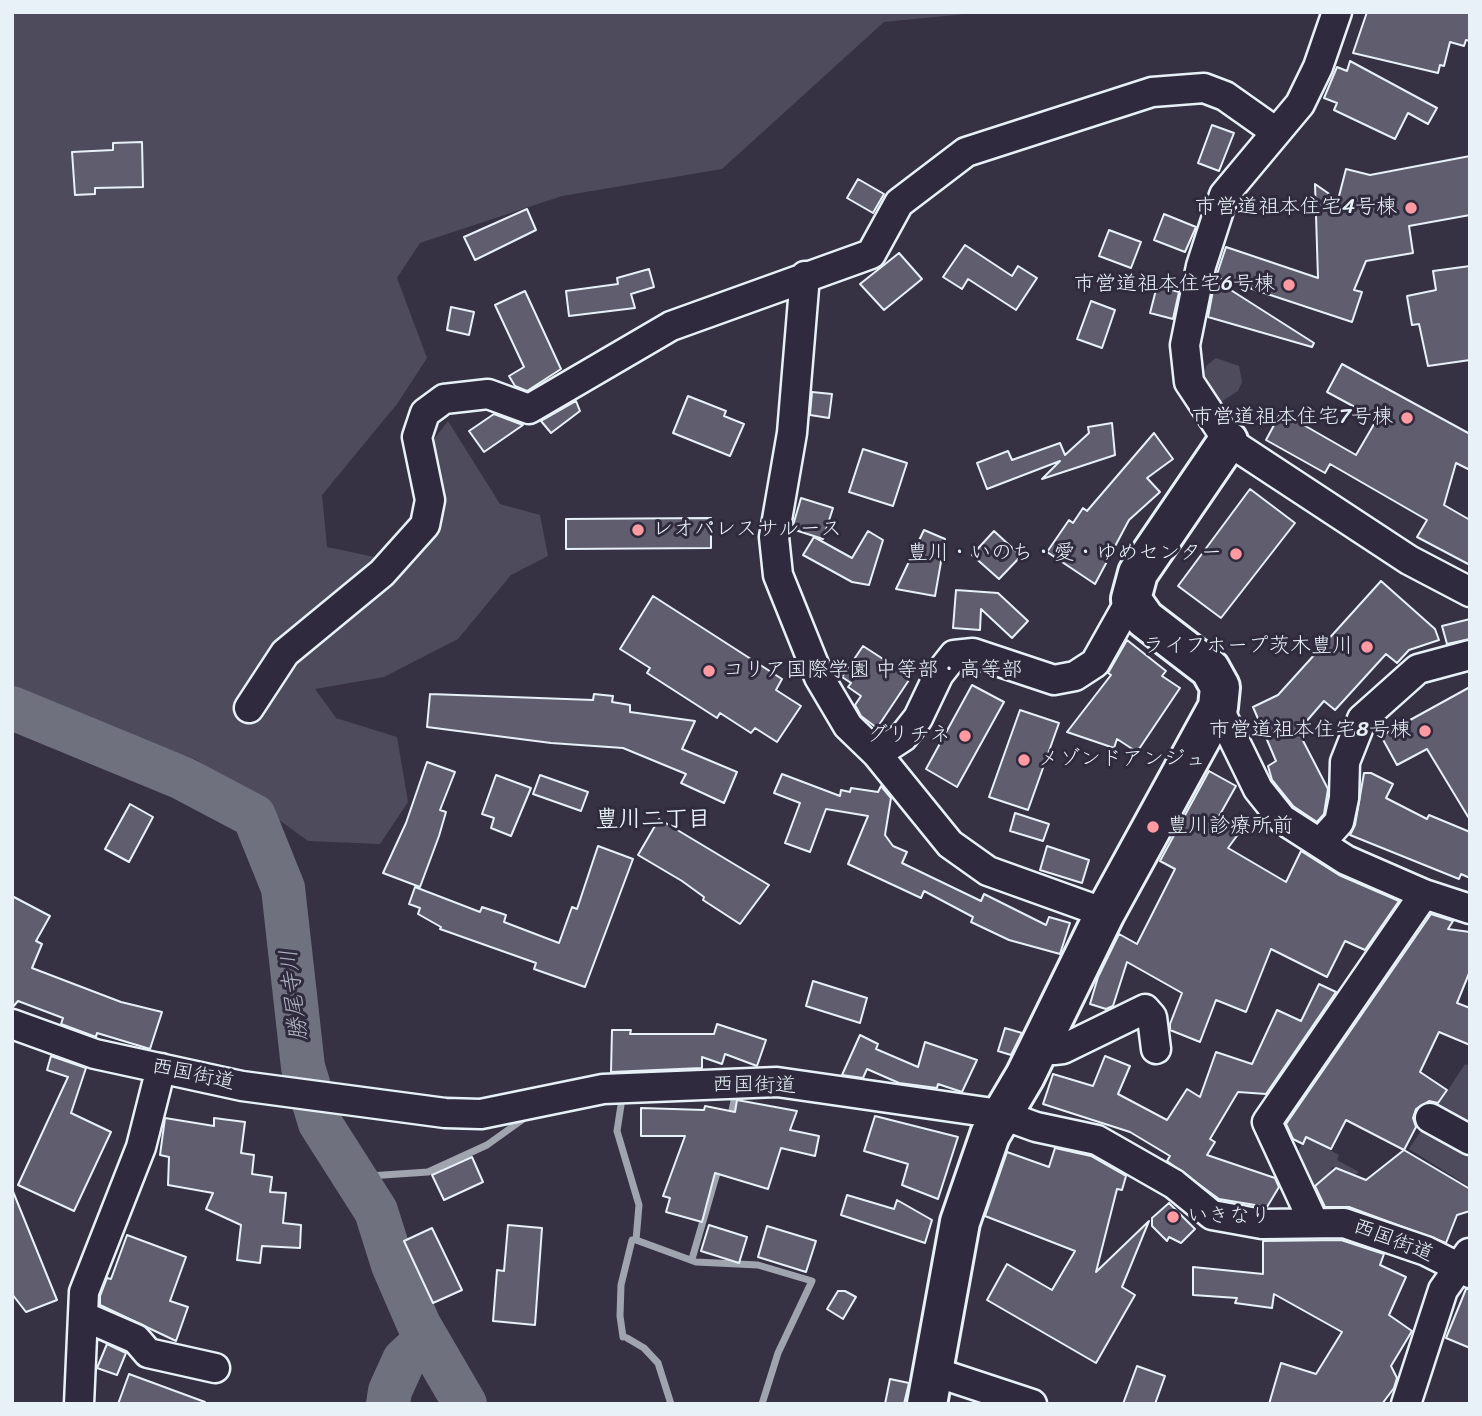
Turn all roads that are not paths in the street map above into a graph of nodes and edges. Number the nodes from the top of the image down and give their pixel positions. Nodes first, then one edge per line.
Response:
1 (1337, 12) edge
2 (1276, 132) junction
3 (806, 276) junction
4 (1228, 441) junction
5 (1470, 592) edge
6 (1131, 599) junction
7 (1470, 655) edge
8 (1218, 706) junction
9 (249, 708) dead end
10 (877, 754) junction
11 (1320, 843) junction
12 (1424, 894) junction
13 (1470, 909) edge
14 (1105, 913) junction
15 (12, 1024) edge
16 (1040, 1046) junction
17 (1156, 1049) dead end
18 (161, 1068) junction
19 (1000, 1114) junction
20 (1430, 1118) dead end
21 (1470, 1140) edge
22 (1313, 1221) junction
23 (1465, 1264) edge
24 (83, 1316) junction
25 (215, 1368) dead end
26 (930, 1387) edge
27 (79, 1404) edge
28 (1032, 1404) edge
29 (1406, 1404) edge

1 - 2 street
2 - 3 street
2 - 4 street
3 - 9 street
3 - 10 street
4 - 5 street
4 - 6 street
6 - 8 street
6 - 10 street
7 - 11 street
8 - 11 street
8 - 14 street
10 - 14 street
11 - 12 street
12 - 13 street
12 - 22 street
14 - 16 street
15 - 18 street, 西国街道
16 - 17 street
16 - 19 street
18 - 19 street, 西国街道
18 - 24 street
19 - 22 street, 西国街道
19 - 26 street
20 - 21 street
22 - 23 street, 西国街道
23 - 29 street
24 - 25 street
24 - 27 street
26 - 28 street

